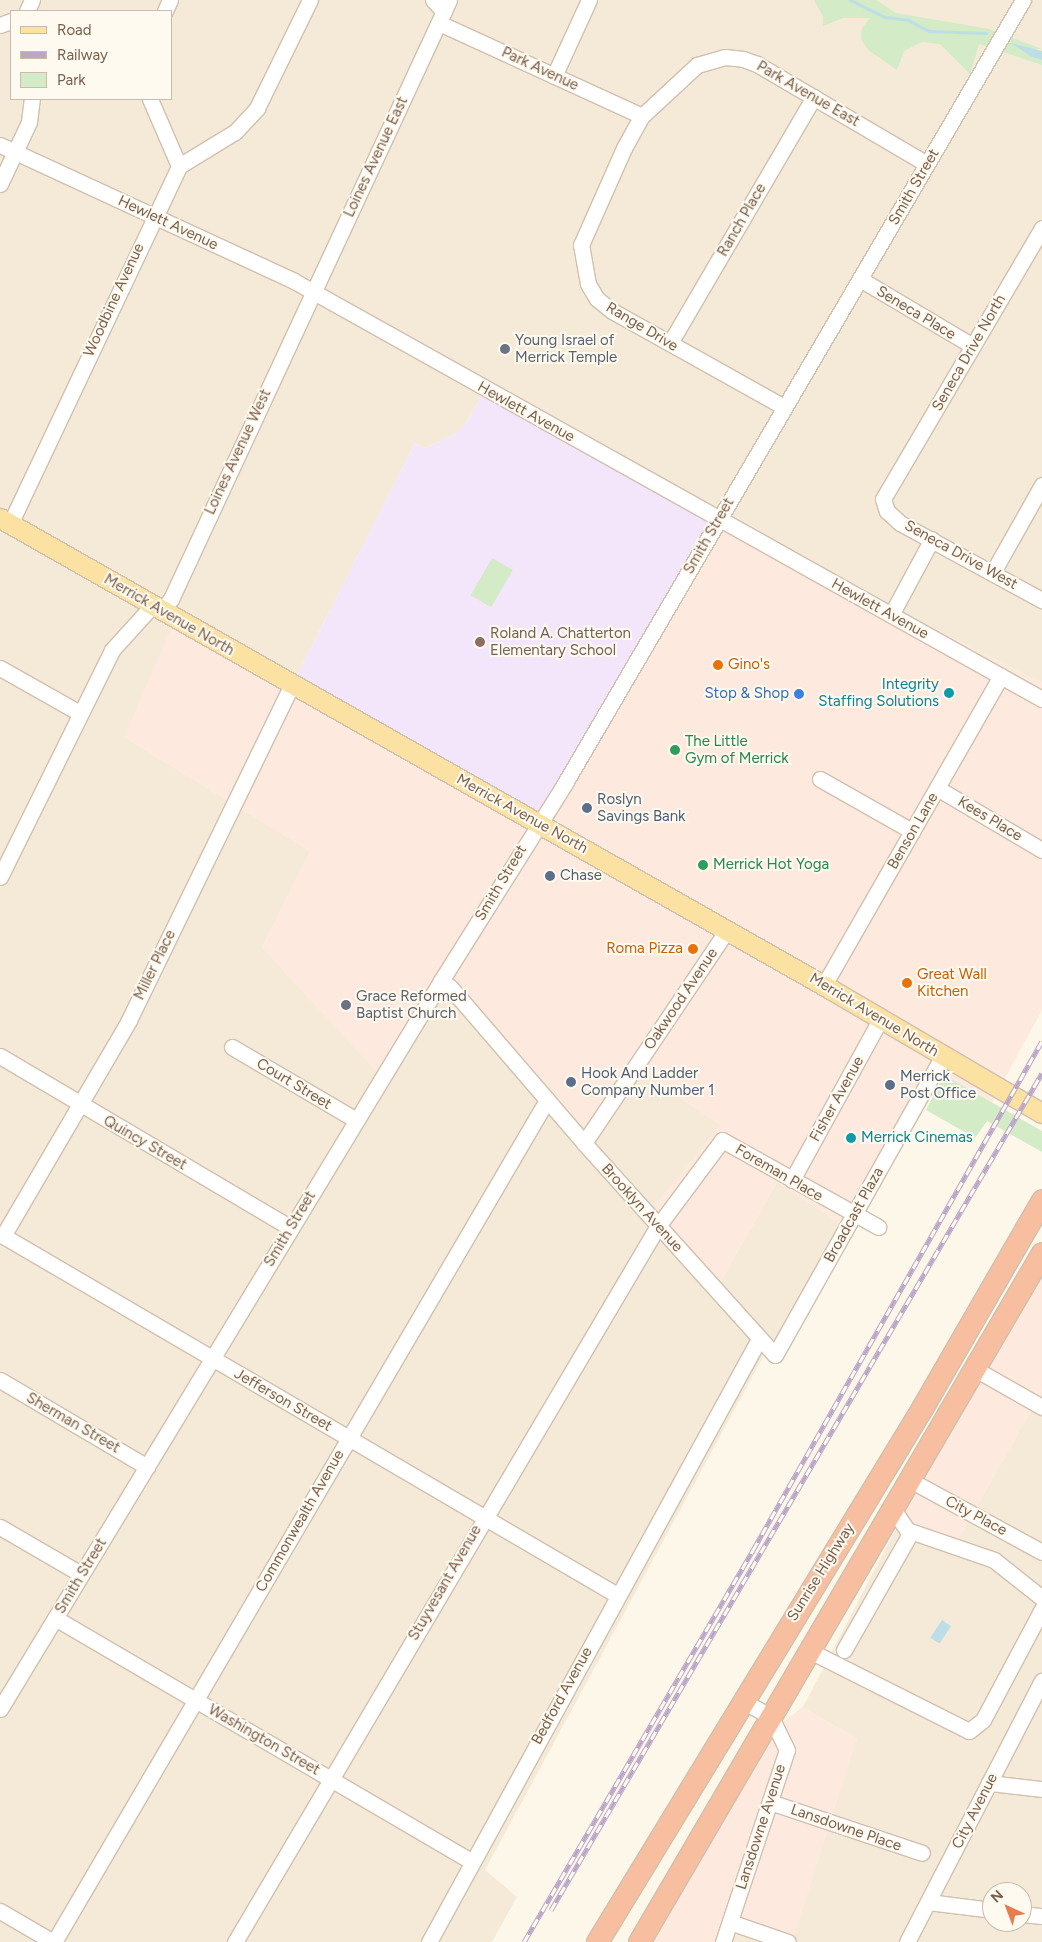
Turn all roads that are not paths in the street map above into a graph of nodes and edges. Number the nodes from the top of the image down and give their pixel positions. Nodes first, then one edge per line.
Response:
1 (310, 0) edge
2 (433, 0) edge
3 (589, 0) edge
4 (1024, 0) edge
5 (444, 12) edge
6 (554, 76) junction
7 (814, 97) junction
8 (32, 100) edge
9 (150, 100) edge
10 (642, 116) junction
11 (0, 145) edge
12 (15, 152) junction
13 (928, 164) junction
14 (179, 166) junction
15 (0, 184) edge
16 (153, 216) junction
17 (1042, 228) edge
18 (860, 279) junction
19 (313, 291) junction
20 (670, 343) junction
21 (973, 346) junction
22 (784, 407) junction
23 (896, 478) joint
24 (1042, 484) edge
25 (718, 520) junction
26 (5, 521) edge
27 (932, 539) junction
28 (993, 572) junction
29 (1042, 600) edge
30 (157, 608) junction
31 (891, 615) junction
32 (0, 668) edge
33 (1001, 676) junction
34 (292, 685) junction
35 (1042, 699) edge
36 (80, 713) junction
37 (820, 779) dead end
38 (937, 788) junction
39 (539, 824) junction
40 (912, 831) junction
41 (1042, 850) edge
42 (0, 877) edge
43 (727, 930) junction
44 (440, 981) junction
45 (824, 985) junction
46 (881, 1018) junction
47 (232, 1047) dead end
48 (0, 1056) edge
49 (943, 1056) junction
50 (547, 1100) junction
51 (80, 1105) junction
52 (1042, 1113) edge
53 (356, 1120) junction
54 (584, 1144) junction
55 (792, 1180) junction
56 (1042, 1200) edge
57 (853, 1216) junction
58 (658, 1226) junction
59 (878, 1227) dead end
60 (291, 1228) junction
61 (2, 1235) edge
62 (1041, 1256) edge
63 (759, 1339) junction
64 (212, 1358) junction
65 (975, 1369) junction
66 (0, 1380) edge
67 (1042, 1406) edge
68 (348, 1438) junction
69 (147, 1467) junction
70 (910, 1480) junction
71 (893, 1509) junction
72 (484, 1517) junction
73 (0, 1527) edge
74 (911, 1532) junction
75 (1042, 1552) edge
76 (82, 1574) junction
77 (617, 1595) junction
78 (1042, 1598) edge
79 (1042, 1609) edge
80 (55, 1618) junction
81 (844, 1650) dead end
82 (810, 1652) junction
83 (1042, 1681) edge
84 (195, 1700) junction
85 (742, 1700) junction
86 (0, 1709) edge
87 (771, 1717) junction
88 (331, 1779) junction
89 (989, 1783) junction
90 (1042, 1789) edge
91 (770, 1802) junction
92 (922, 1853) dead end
93 (472, 1862) junction
94 (928, 1902) junction
95 (982, 1909) edge
96 (0, 1911) edge
97 (730, 1922) junction
98 (54, 1942) edge
99 (235, 1942) edge
100 (428, 1942) edge
101 (597, 1942) edge
102 (639, 1942) edge
103 (723, 1942) edge
104 (788, 1942) edge
105 (907, 1942) edge

1 - 14 street
2 - 5 street, Park Avenue
3 - 6 street
4 - 13 street, Smith Street
5 - 6 street, Park Avenue
5 - 19 street, Loines Avenue East
6 - 10 street, Park Avenue
7 - 10 street, Park Avenue East
7 - 13 street, Park Avenue East
7 - 20 street, Ranch Place
8 - 12 street
9 - 14 street
10 - 20 street, Range Drive
11 - 12 street, Hewlett Avenue
12 - 15 street
12 - 16 street, Hewlett Avenue
13 - 18 street, Smith Street
14 - 16 street, Woodbine Avenue
16 - 19 street, Hewlett Avenue
16 - 26 street, Woodbine Avenue
17 - 21 street, Seneca Drive North
18 - 21 street, Seneca Place
18 - 22 street, Smith Street
19 - 25 street, Hewlett Avenue
19 - 30 street, Loines Avenue West
20 - 22 street, Range Drive
21 - 23 street, Seneca Drive North
22 - 25 street, Smith Street
23 - 27 street, Seneca Drive West
24 - 28 street
25 - 31 street, Hewlett Avenue
25 - 39 street, Smith Street
26 - 30 main road, Merrick Avenue North
27 - 28 street, Seneca Drive West
27 - 31 street
28 - 29 street, Seneca Drive West
30 - 34 main road, Merrick Avenue North
30 - 36 street, Loines Avenue West
31 - 33 street, Hewlett Avenue
32 - 36 street
33 - 35 street, Hewlett Avenue
33 - 38 street, Benson Lane
34 - 39 main road, Merrick Avenue North
34 - 51 street, Miller Place
36 - 42 street, Loines Avenue West
37 - 40 street
38 - 40 street, Benson Lane
38 - 41 street, Kees Place
39 - 43 main road, Merrick Avenue North
39 - 44 street, Smith Street
40 - 45 street, Benson Lane
43 - 45 main road, Merrick Avenue North
43 - 54 street, Oakwood Avenue
44 - 50 street, Brooklyn Avenue
44 - 53 street, Smith Street
45 - 46 main road, Merrick Avenue North
46 - 49 main road, Merrick Avenue North
46 - 55 street, Fisher Avenue
47 - 53 street, Court Street
48 - 51 street, Quincy Street
49 - 52 main road, Merrick Avenue North
49 - 57 street, Broadcast Plaza
50 - 54 street, Brooklyn Avenue
50 - 68 street, Commonwealth Avenue
51 - 60 street, Quincy Street
51 - 61 street, Miller Place
53 - 60 street, Smith Street
54 - 58 street, Brooklyn Avenue
55 - 57 street, Foreman Place
55 - 58 street, Foreman Place
56 - 85 highway, Sunrise Highway
57 - 59 street, Foreman Place
57 - 63 street, Broadcast Plaza
58 - 63 street, Brooklyn Avenue
58 - 72 street, Stuyvesant Avenue
60 - 64 street, Smith Street
61 - 64 street, Jefferson Street
62 - 65 highway, Sunrise Highway
63 - 77 street, Bedford Avenue
64 - 68 street, Jefferson Street
64 - 69 street, Smith Street
65 - 67 street
65 - 70 highway, Sunrise Highway
66 - 69 street, Sherman Street
68 - 72 street, Jefferson Street
68 - 84 street, Commonwealth Avenue
69 - 76 street, Smith Street
70 - 71 highway, Sunrise Highway
70 - 75 street, City Place
71 - 74 street
71 - 82 highway, Sunrise Highway
72 - 77 street, Jefferson Street
72 - 88 street, Stuyvesant Avenue
73 - 76 street
74 - 78 street
74 - 81 street
76 - 80 street, Smith Street
77 - 93 street, Bedford Avenue
79 - 82 street
80 - 84 street, Washington Street
80 - 86 street, Smith Street
82 - 87 highway, Sunrise Highway
83 - 89 street, City Avenue
84 - 88 street, Washington Street
84 - 98 street, Commonwealth Avenue
85 - 87 street
85 - 101 highway, Sunrise Highway
87 - 91 street, Lansdowne Avenue
87 - 102 highway, Sunrise Highway
88 - 93 street, Washington Street
88 - 99 street, Stuyvesant Avenue
89 - 90 street
89 - 94 street, City Avenue
91 - 92 street, Lansdowne Place
91 - 97 street, Lansdowne Avenue
93 - 100 street, Bedford Avenue
94 - 95 street
94 - 105 street, City Avenue
96 - 98 street
97 - 103 street, Lansdowne Avenue
97 - 104 street

